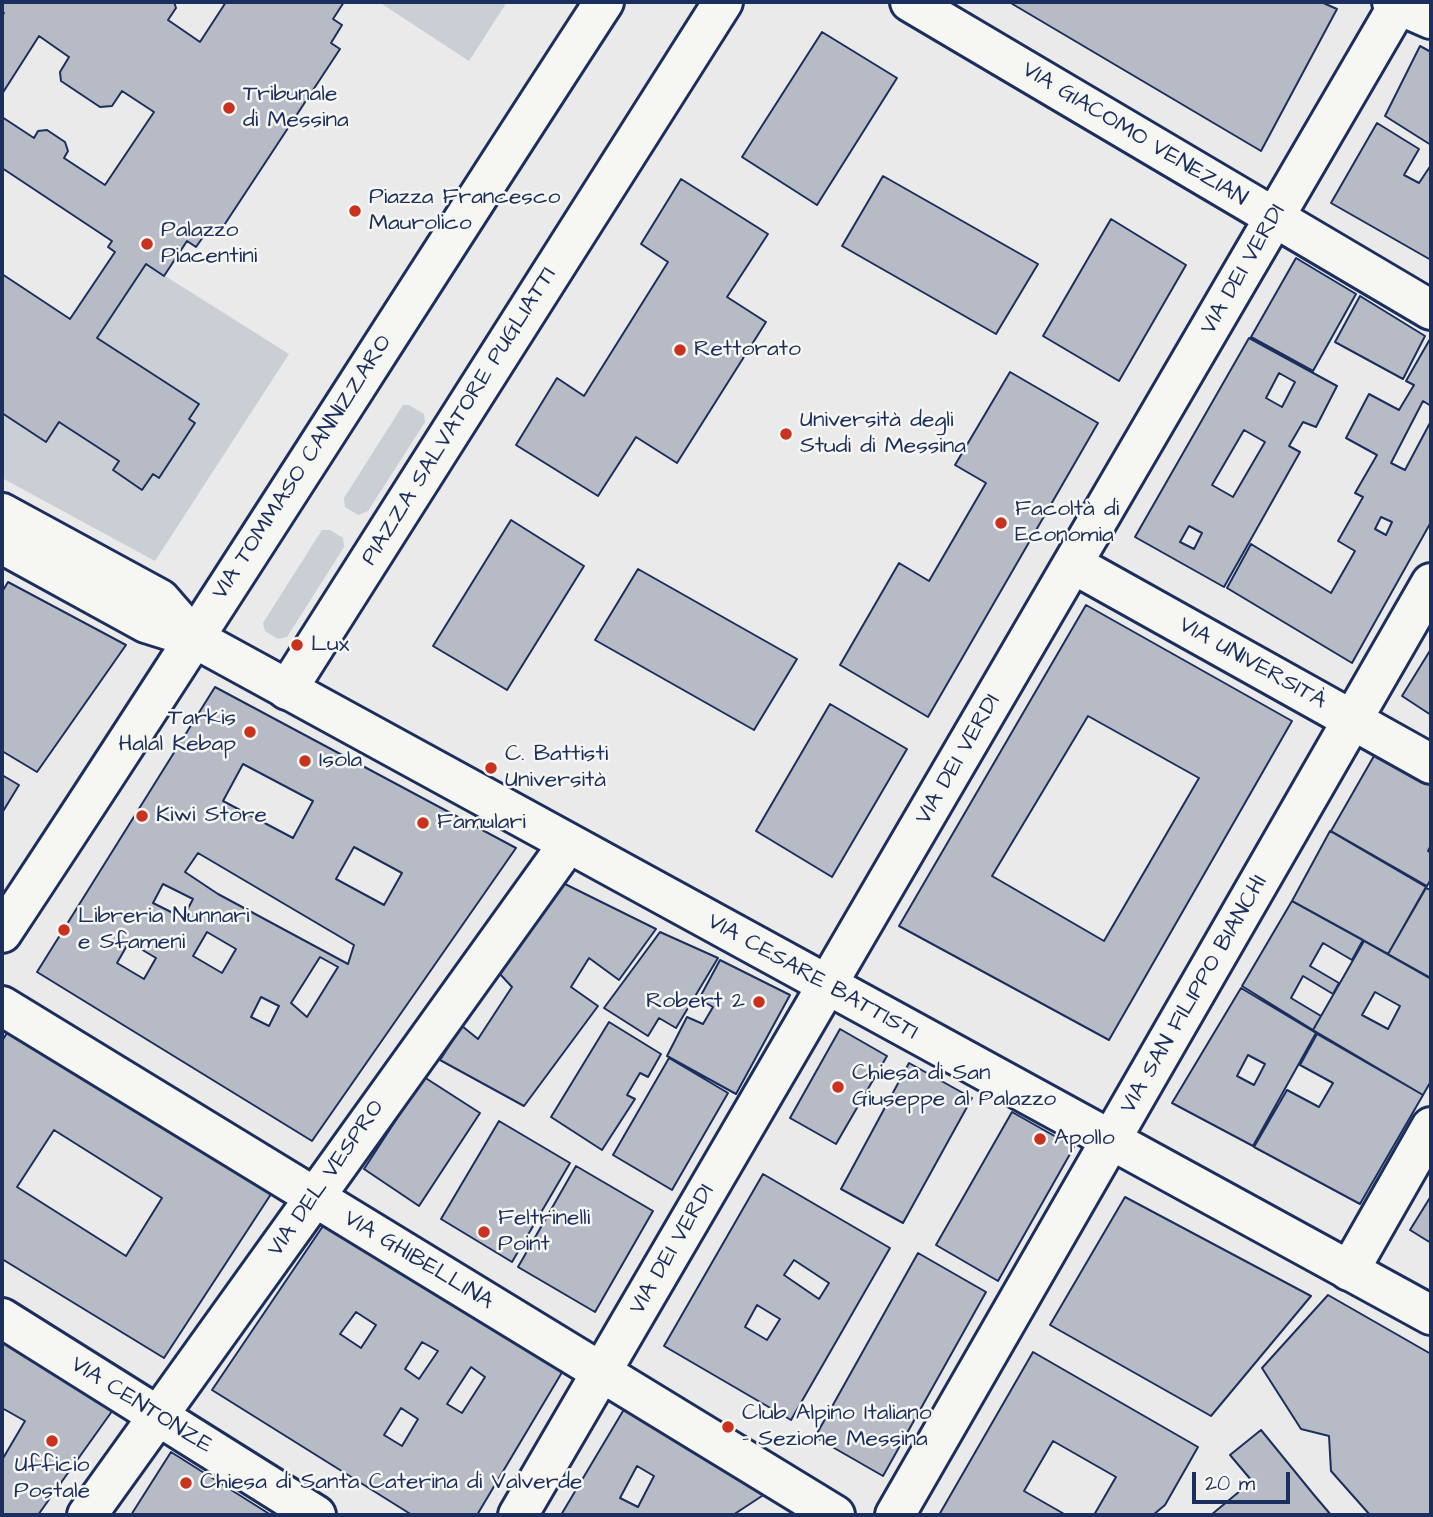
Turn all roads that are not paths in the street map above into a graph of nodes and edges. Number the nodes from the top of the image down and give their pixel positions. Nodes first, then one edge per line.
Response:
1 (604, 2) edge
2 (723, 2) edge
3 (910, 2) edge
4 (1405, 7) edge
5 (1275, 219) junction
6 (1431, 310) edge
7 (2, 513) edge
8 (2, 544) edge
9 (1073, 564) junction
10 (1431, 583) edge
11 (194, 638) junction
12 (287, 690) junction
13 (1353, 720) junction
14 (1431, 764) edge
15 (568, 845) junction
16 (2, 933) edge
17 (827, 986) junction
18 (2, 1006) edge
19 (1431, 1127) edge
20 (1111, 1141) junction
21 (314, 1197) junction
22 (1349, 1271) junction
23 (1431, 1315) edge
24 (2, 1318) edge
25 (601, 1373) junction
26 (158, 1416) junction
27 (88, 1515) edge
28 (316, 1515) edge
29 (518, 1515) edge
30 (835, 1515) edge
31 (895, 1515) edge

1 - 11 street, VIA TOMMASO CANNIZZARO
2 - 12 street, PIAZZA SALVATORE PUGLIATTI
3 - 5 street, VIA GIACOMO VENEZIAN
4 - 5 street, VIA DEI VERDI
5 - 6 street, VIA GIACOMO VENEZIAN
5 - 9 street, VIA DEI VERDI
7 - 11 street, VIA CESARE BATTISTI
8 - 11 street, VIA CESARE BATTISTI
9 - 13 street, VIA UNIVERSITÀ
9 - 17 street, VIA DEI VERDI
10 - 13 street, VIA SAN FILIPPO BIANCHI
11 - 12 street, VIA CESARE BATTISTI
11 - 16 street, VIA TOMMASO CANNIZZARO
12 - 15 street, VIA CESARE BATTISTI
13 - 14 street, VIA UNIVERSITÀ
13 - 20 street, VIA SAN FILIPPO BIANCHI
15 - 17 street, VIA CESARE BATTISTI
15 - 21 street, VIA DEL VESPRO
17 - 20 street, VIA CESARE BATTISTI
17 - 25 street, VIA DEI VERDI
18 - 21 street, VIA GHIBELLINA
19 - 22 street
20 - 22 street, VIA CESARE BATTISTI
20 - 31 street, VIA SAN FILIPPO BIANCHI
21 - 25 street, VIA GHIBELLINA
21 - 26 street, VIA DEL VESPRO
22 - 23 street, VIA CESARE BATTISTI
24 - 26 street, VIA CENTONZE
25 - 29 street, VIA DEI VERDI
25 - 30 street, VIA GHIBELLINA
26 - 27 street, VIA DEL VESPRO
26 - 28 street, VIA CENTONZE

